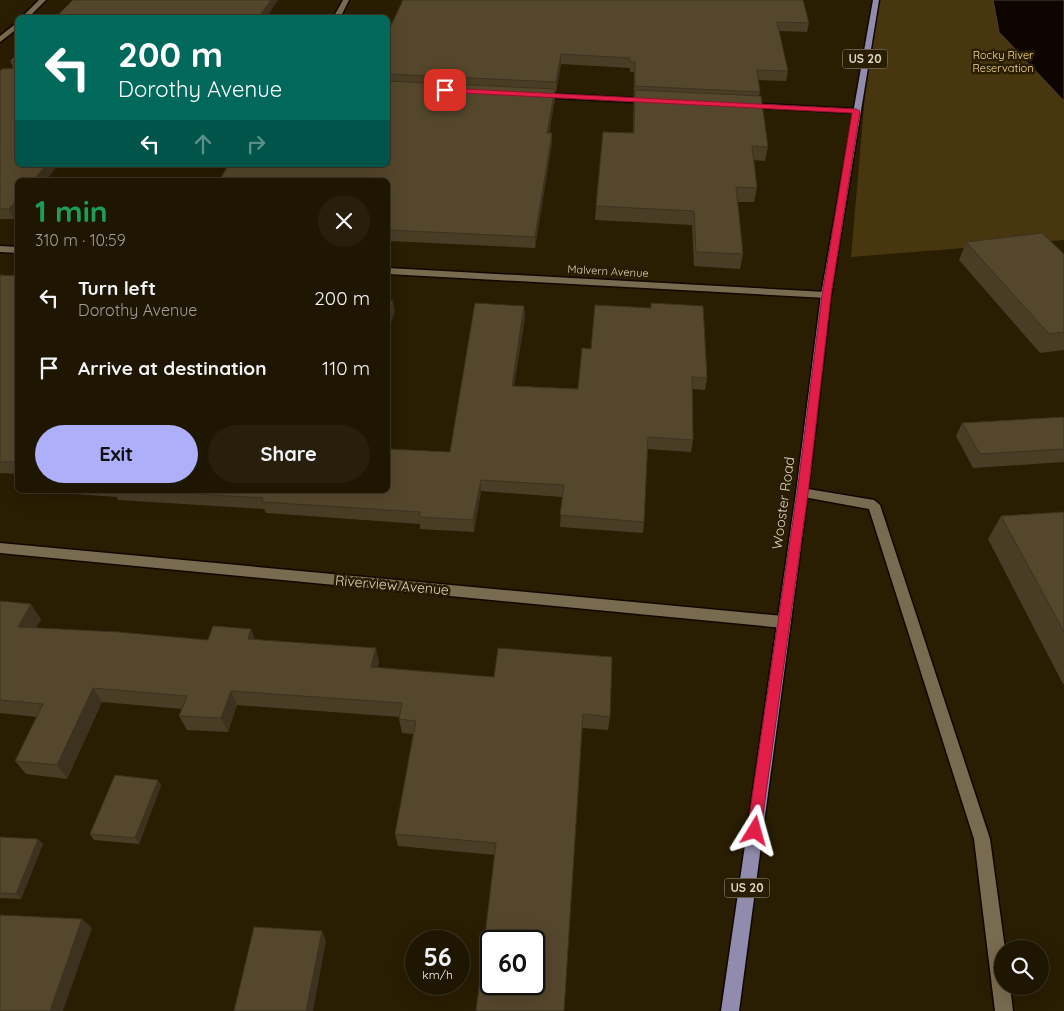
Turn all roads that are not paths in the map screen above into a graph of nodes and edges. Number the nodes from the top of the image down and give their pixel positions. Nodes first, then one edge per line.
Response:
1 (43, 0) edge
2 (346, 0) edge
3 (876, 0) edge
4 (27, 15) edge
5 (338, 15) edge
6 (15, 27) edge
7 (0, 40) edge
8 (532, 95) edge
9 (656, 101) edge
10 (733, 105) edge
11 (856, 111) junction
12 (0, 249) edge
13 (15, 250) edge
14 (390, 271) edge
15 (826, 295) junction
16 (802, 493) junction
17 (0, 548) edge
18 (784, 622) junction
19 (730, 1011) edge
20 (1004, 1011) edge

1 - 4 street
2 - 5 street
3 - 11 main road, Wooster Road / US 20
6 - 7 street
8 - 9 street
10 - 11 street
11 - 15 main road, Wooster Road / US 20
12 - 13 street
14 - 15 street, Malvern Avenue
15 - 16 main road, Wooster Road / US 20
16 - 18 main road, Wooster Road / US 20
16 - 20 street
17 - 18 street, Riverview Avenue
18 - 19 main road, Wooster Road / US 20

